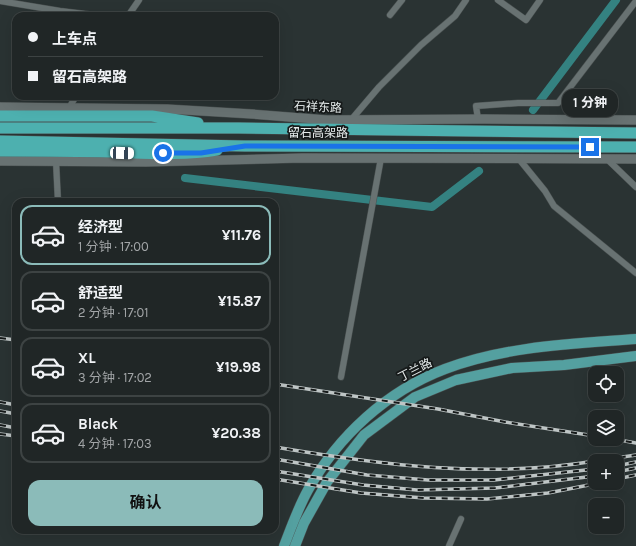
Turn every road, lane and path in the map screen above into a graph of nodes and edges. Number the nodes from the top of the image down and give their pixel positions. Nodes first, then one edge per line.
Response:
1 (139, 0) edge
2 (401, 0) edge
3 (466, 0) edge
4 (498, 0) edge
5 (540, 0) edge
6 (0, 1) edge
7 (636, 1) edge
8 (68, 12) edge
9 (131, 12) edge
10 (390, 14) dead end
11 (74, 100) edge
12 (0, 107) edge
13 (69, 108) junction
14 (0, 116) edge
15 (478, 119) junction
16 (351, 120) junction
17 (636, 120) edge
18 (3, 128) edge
19 (238, 128) junction
20 (636, 133) edge
21 (3, 142) edge
22 (245, 146) junction
23 (636, 147) edge
24 (0, 152) edge
25 (381, 158) junction
26 (519, 159) junction
27 (607, 159) junction
28 (636, 159) edge
29 (0, 161) edge
30 (56, 161) junction
31 (636, 187) edge
32 (58, 198) edge
33 (636, 273) edge
34 (636, 339) edge
35 (636, 356) edge
36 (342, 378) dead end
37 (461, 519) dead end
38 (284, 546) edge
39 (295, 546) edge
40 (449, 546) edge

1 - 9 street
2 - 10 street
3 - 16 street
4 - 5 street
6 - 8 street
7 - 15 street
11 - 13 street
12 - 13 main road, 石祥东路
13 - 16 main road, 石祥东路
14 - 19 highway
15 - 16 main road, 石祥东路
15 - 17 main road, 石祥东路
18 - 19 highway, 留石高架路
19 - 20 highway, 留石高架路
21 - 22 highway, 留石高架路
22 - 23 highway, 留石高架路
22 - 24 highway
25 - 26 main road
25 - 30 main road
25 - 36 street
26 - 27 main road
26 - 33 street
27 - 28 main road
27 - 31 street
29 - 30 main road
30 - 32 street
34 - 38 main road, 丁兰路
35 - 39 main road, 丁兰路
37 - 40 street

